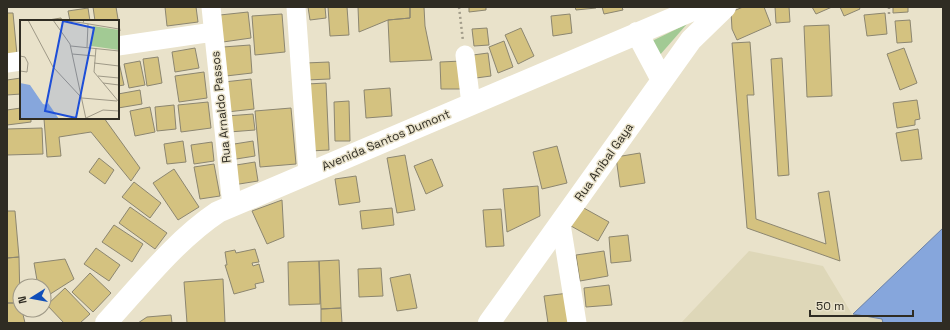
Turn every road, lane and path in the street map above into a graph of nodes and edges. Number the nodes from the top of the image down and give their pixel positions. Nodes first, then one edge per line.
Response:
1 (211, 7) edge
2 (296, 7) edge
3 (459, 7) edge
4 (700, 7) edge
5 (725, 7) edge
6 (889, 7) edge
7 (889, 15) dead end
8 (213, 32) junction
9 (637, 33) junction
10 (119, 46) edge
11 (465, 55) joint
12 (20, 61) edge
13 (7, 63) edge
14 (662, 80) junction
15 (470, 104) junction
16 (308, 174) junction
17 (232, 206) junction
18 (561, 224) junction
19 (106, 323) edge
20 (489, 323) edge
21 (577, 323) edge

1 - 8 street, Rua Arnaldo Passos
2 - 16 street
3 - 11 path
4 - 9 main road, Avenida Santos Dumont
5 - 14 main road, Rua Aníbal Gaya
6 - 7 path
8 - 10 street
8 - 17 street, Rua Arnaldo Passos
9 - 14 main road
9 - 15 main road, Avenida Santos Dumont
11 - 15 street
12 - 13 street
14 - 18 main road, Rua Aníbal Gaya
15 - 16 main road, Avenida Santos Dumont
16 - 17 main road, Avenida Santos Dumont
17 - 19 main road, Avenida Santos Dumont
18 - 20 main road, Rua Aníbal Gaya
18 - 21 street

